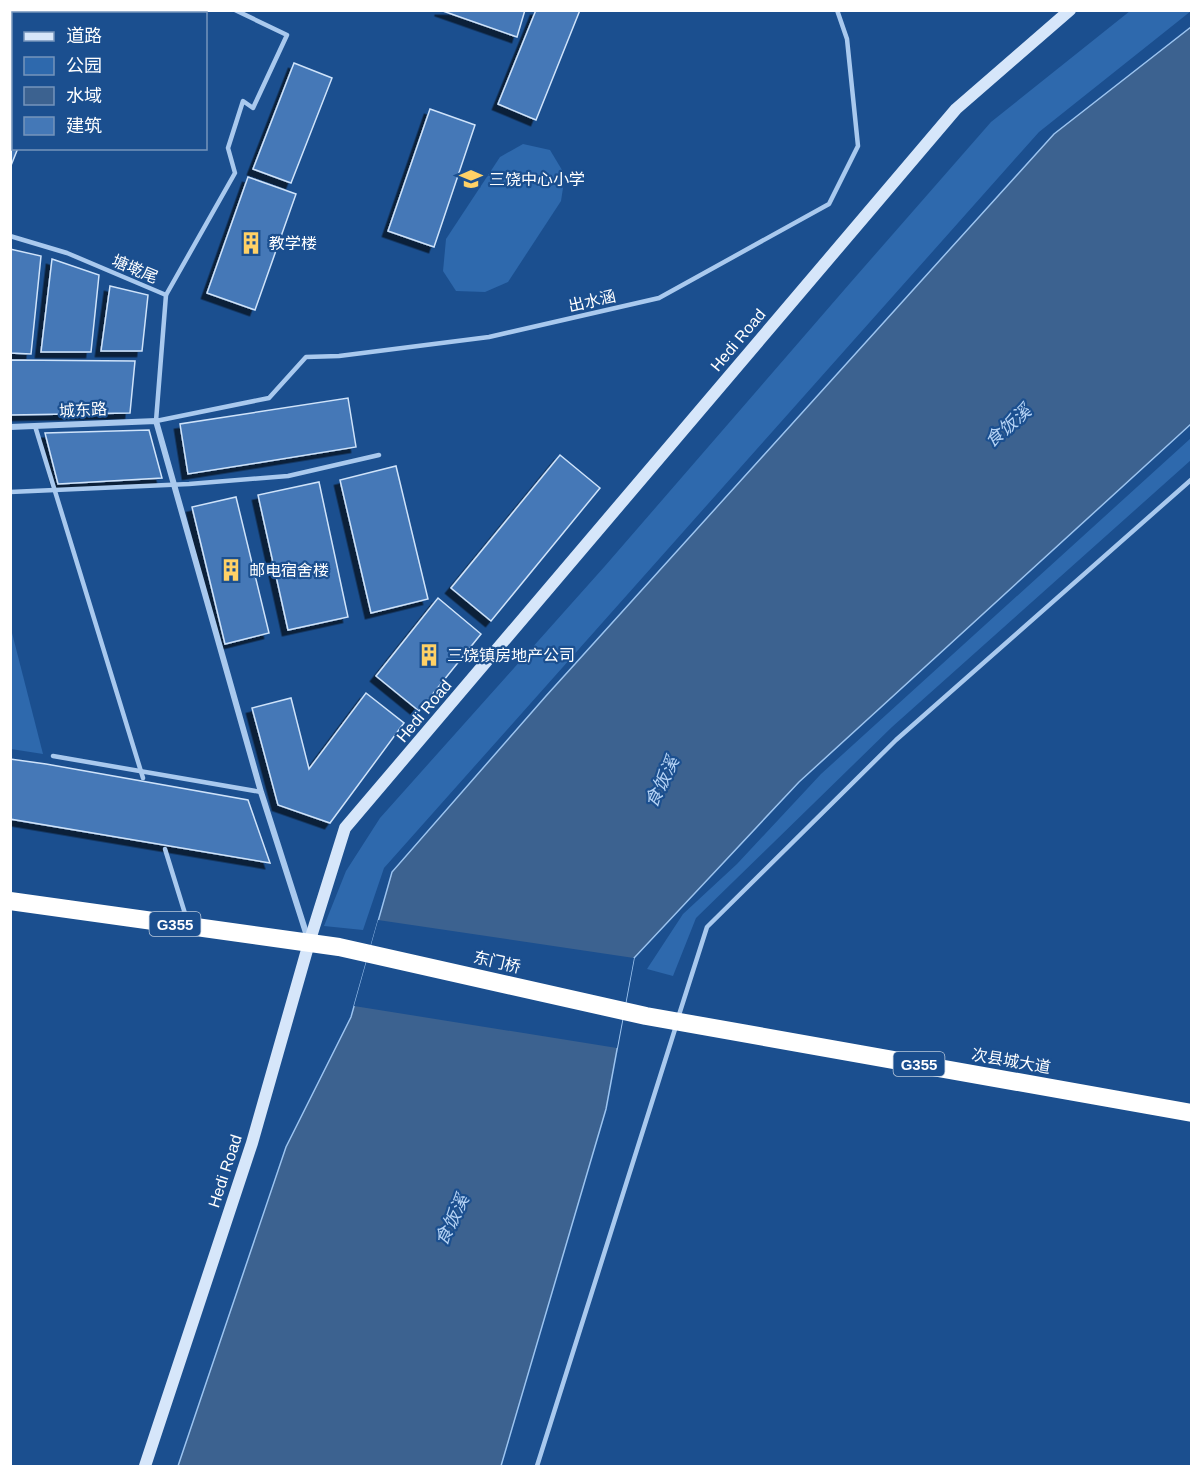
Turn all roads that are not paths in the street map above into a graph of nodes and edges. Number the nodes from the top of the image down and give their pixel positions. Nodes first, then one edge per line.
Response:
1 (235, 10) edge
2 (837, 10) edge
3 (1070, 10) edge
4 (10, 236) edge
5 (165, 295) junction
6 (156, 421) junction
7 (35, 426) junction
8 (10, 427) edge
9 (379, 455) dead end
10 (1191, 479) edge
11 (174, 484) junction
12 (55, 490) junction
13 (10, 492) edge
14 (54, 756) dead end
15 (141, 771) junction
16 (143, 778) dead end
17 (261, 792) junction
18 (165, 849) dead end
19 (10, 901) edge
20 (189, 926) junction
21 (309, 942) junction
22 (646, 1016) joint
23 (677, 1022) junction
24 (1191, 1113) edge
25 (145, 1467) edge
26 (537, 1467) edge

1 - 5 lane
2 - 6 lane, 出水涵
3 - 21 street, Hedi Road
4 - 5 lane, 塘墘尾
5 - 6 lane, 塘墘尾
6 - 7 street, 城东路
6 - 11 street
7 - 8 street, 城东路
7 - 12 lane
9 - 11 lane
10 - 23 lane
11 - 12 lane
11 - 17 street
12 - 13 lane
12 - 15 lane
14 - 15 lane
15 - 16 lane
15 - 17 lane
17 - 21 street
18 - 20 lane
19 - 20 highway, G355
20 - 21 highway, G355
21 - 22 highway, 东门桥 / G355
21 - 25 street, Hedi Road
22 - 23 highway, 次县城大道 / G355
23 - 24 highway, 次县城大道 / G355
23 - 26 lane

